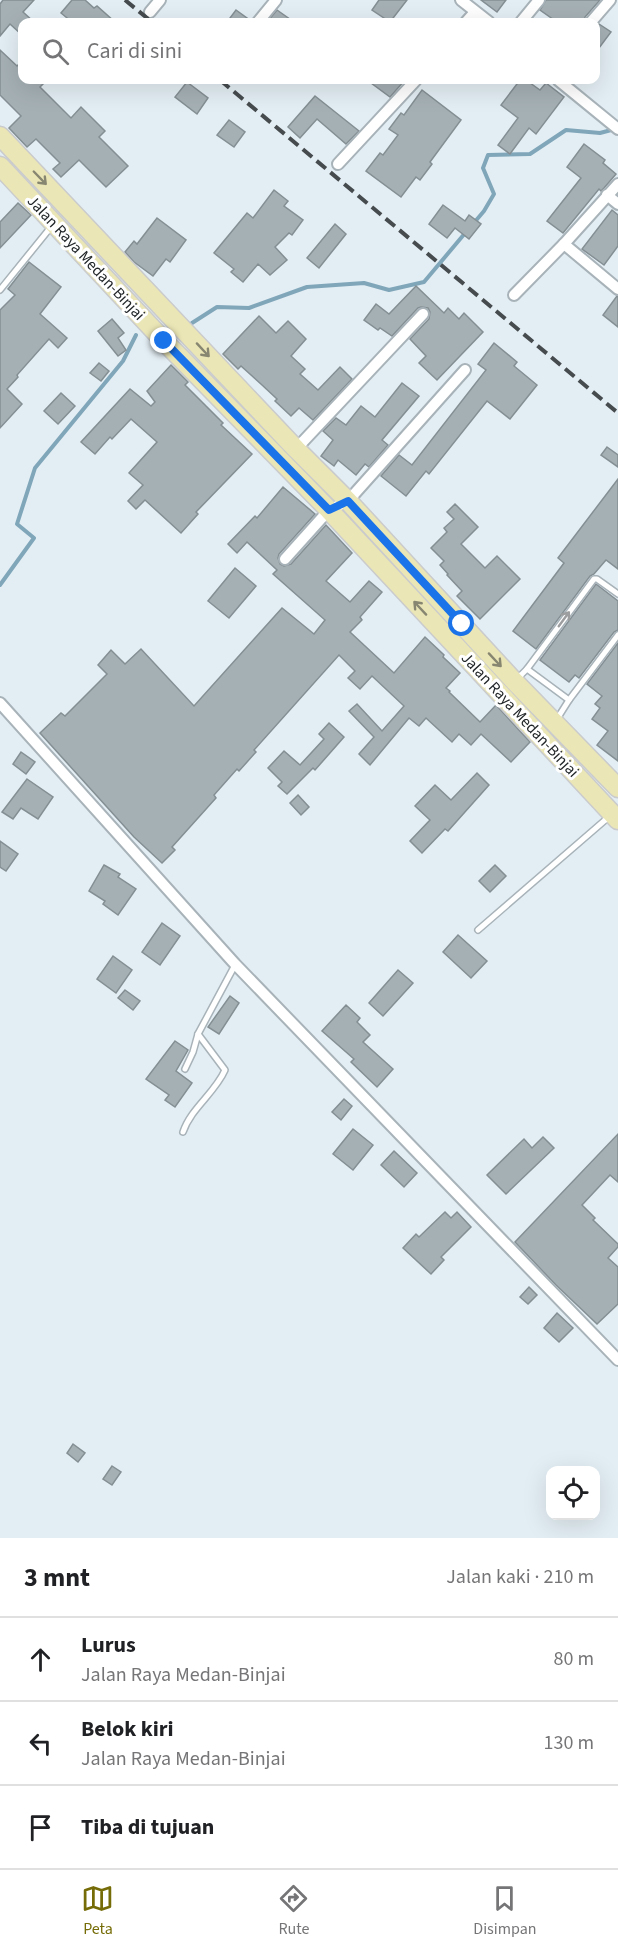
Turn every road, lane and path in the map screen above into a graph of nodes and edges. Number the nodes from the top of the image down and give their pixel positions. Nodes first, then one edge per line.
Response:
1 (160, 0) edge
2 (276, 0) edge
3 (461, 0) edge
4 (539, 0) edge
5 (609, 0) edge
6 (150, 12) dead end
7 (476, 12) junction
8 (261, 18) edge
9 (470, 18) edge
10 (484, 18) edge
11 (524, 18) edge
12 (594, 18) edge
13 (412, 84) edge
14 (563, 84) edge
15 (616, 125) edge
16 (0, 136) edge
17 (338, 164) dead end
18 (0, 166) edge
19 (618, 184) edge
20 (607, 195) junction
21 (618, 204) edge
22 (54, 224) junction
23 (564, 244) junction
24 (618, 289) edge
25 (0, 290) edge
26 (514, 294) dead end
27 (423, 314) dead end
28 (465, 369) dead end
29 (296, 449) junction
30 (348, 501) junction
31 (329, 510) junction
32 (285, 559) dead end
33 (618, 594) edge
34 (618, 635) edge
35 (521, 675) junction
36 (569, 700) junction
37 (0, 704) edge
38 (555, 721) junction
39 (618, 788) edge
40 (615, 817) edge
41 (478, 930) dead end
42 (236, 964) junction
43 (198, 1034) junction
44 (185, 1069) dead end
45 (183, 1132) dead end
46 (618, 1360) edge

1 - 6 street
2 - 8 street
3 - 7 street
4 - 11 street
5 - 12 street
7 - 9 street
7 - 10 street
13 - 17 street
14 - 15 street
16 -> 29 main road, Jalan Raya Medan-Binjai
18 - 22 main road, Jalan Raya Medan-Binjai
19 - 20 street
20 - 21 street
20 - 23 street
22 - 25 lane
22 - 31 main road, Jalan Raya Medan-Binjai
23 - 24 street
23 - 26 street
27 - 29 street
28 - 30 street
29 - 30 main road, Jalan Raya Medan-Binjai
30 - 31 street
30 -> 35 main road, Jalan Raya Medan-Binjai
31 - 32 street
40 -> 31 main road, Jalan Raya Medan-Binjai
35 -> 33 lane
34 - 36 lane
35 - 36 lane
35 - 38 main road, Jalan Raya Medan-Binjai
36 - 38 lane
37 - 42 street
38 - 39 main road, Jalan Raya Medan-Binjai
40 - 41 lane
42 - 43 lane
42 - 46 street
43 - 44 lane
43 - 45 lane

